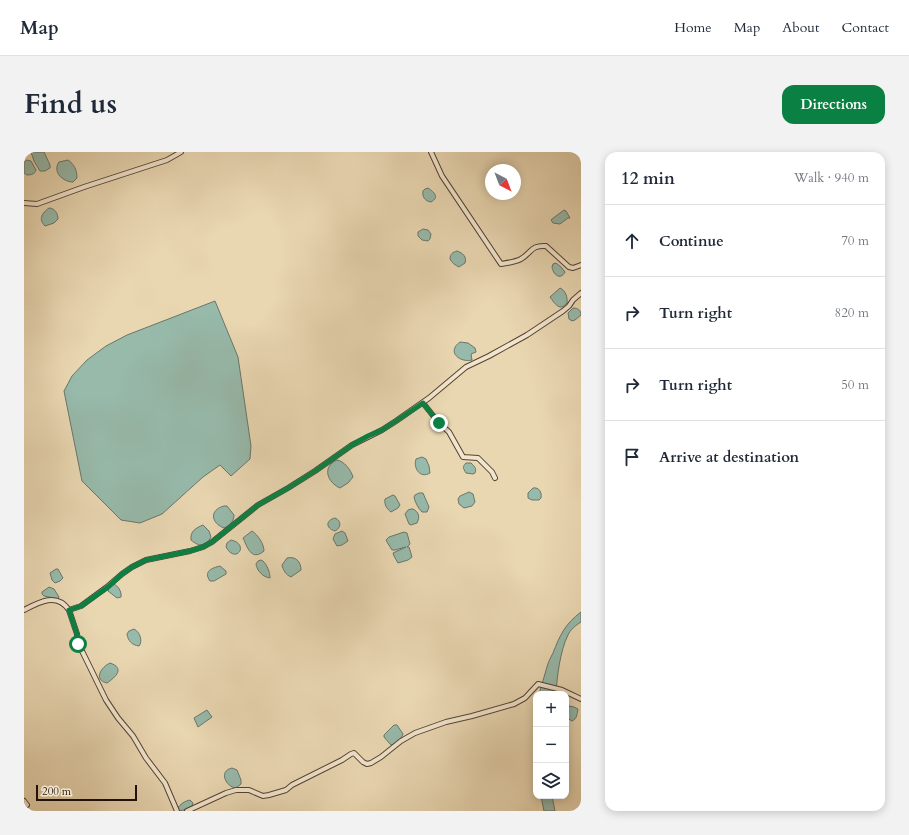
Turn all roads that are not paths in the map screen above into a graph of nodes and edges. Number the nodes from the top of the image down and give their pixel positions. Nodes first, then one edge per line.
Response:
1 (181, 152) edge
2 (431, 152) edge
3 (24, 203) edge
4 (581, 265) edge
5 (581, 293) edge
6 (423, 403) junction
7 (495, 478) dead end
8 (24, 610) edge
9 (69, 610) junction
10 (581, 699) edge
11 (24, 801) edge
12 (27, 805) dead end
13 (177, 811) edge
14 (187, 811) edge

1 - 3 street
2 - 4 street
5 - 6 street
6 - 7 street
6 - 9 street
8 - 9 street
9 - 13 street
10 - 14 street
11 - 12 street

